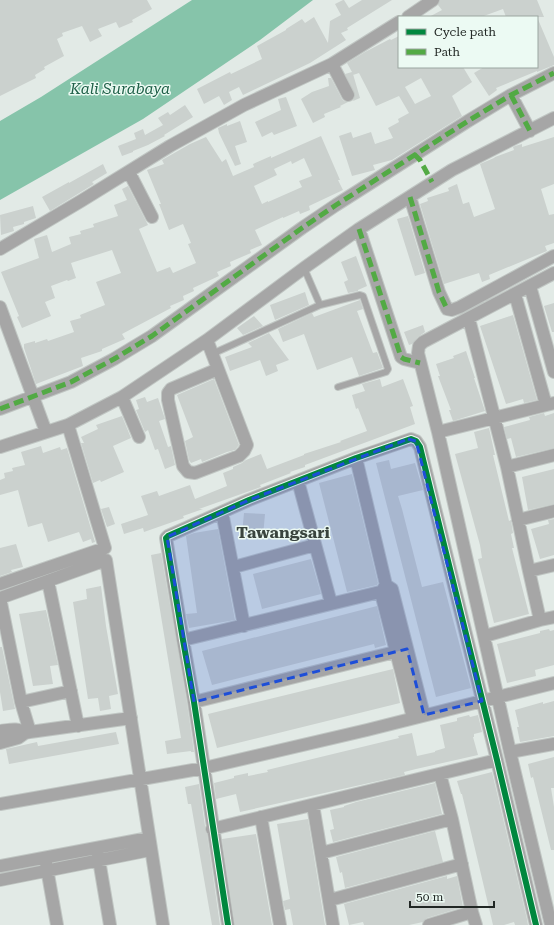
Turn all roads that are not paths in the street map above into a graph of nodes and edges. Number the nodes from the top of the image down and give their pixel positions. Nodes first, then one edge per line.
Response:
1 (433, 0) edge
2 (409, 16) edge
3 (398, 23) edge
4 (332, 64) junction
5 (554, 73) edge
6 (510, 95) junction
7 (348, 96) dead end
8 (554, 118) edge
9 (530, 131) junction
10 (129, 172) junction
11 (410, 197) junction
12 (152, 217) dead end
13 (359, 229) junction
14 (0, 249) edge
15 (554, 256) edge
16 (304, 268) junction
17 (554, 273) edge
18 (530, 286) junction
19 (515, 294) junction
20 (320, 305) junction
21 (0, 307) edge
22 (469, 319) junction
23 (207, 340) junction
24 (212, 354) junction
25 (412, 361) junction
26 (218, 370) junction
27 (554, 372) edge
28 (338, 386) dead end
29 (122, 397) junction
30 (34, 400) junction
31 (550, 404) edge
32 (0, 409) edge
33 (494, 418) junction
34 (68, 425) junction
35 (45, 429) junction
36 (438, 432) junction
37 (139, 437) dead end
38 (0, 447) edge
39 (554, 455) edge
40 (356, 458) junction
41 (507, 468) junction
42 (298, 481) junction
43 (554, 511) edge
44 (222, 512) junction
45 (518, 520) junction
46 (315, 545) junction
47 (554, 565) edge
48 (234, 566) junction
49 (529, 571) junction
50 (48, 580) junction
51 (0, 584) edge
52 (386, 589) junction
53 (0, 598) edge
54 (331, 603) junction
55 (554, 617) edge
56 (540, 620) junction
57 (244, 626) junction
58 (485, 636) junction
59 (183, 640) junction
60 (402, 650) junction
61 (554, 683) edge
62 (71, 691) junction
63 (498, 697) junction
64 (482, 701) junction
65 (21, 702) junction
66 (194, 702) junction
67 (419, 717) junction
68 (131, 718) junction
69 (78, 726) junction
70 (0, 731) edge
71 (27, 733) junction
72 (0, 743) edge
73 (554, 744) edge
74 (510, 752) junction
75 (497, 760) junction
76 (204, 768) junction
77 (440, 774) junction
78 (141, 780) junction
79 (0, 804) edge
80 (313, 805) junction
81 (261, 817) junction
82 (452, 819) junction
83 (212, 829) junction
84 (150, 844) junction
85 (322, 853) junction
86 (98, 854) junction
87 (45, 858) junction
88 (462, 864) junction
89 (0, 866) edge
90 (48, 871) junction
91 (0, 880) edge
92 (330, 900) junction
93 (472, 912) junction
94 (57, 925) edge
95 (110, 925) edge
96 (162, 925) edge
97 (228, 925) edge
98 (280, 925) edge
99 (333, 925) edge
100 (429, 925) edge
101 (476, 925) edge
102 (536, 925) edge
103 (551, 925) edge

1 - 2 street
3 - 4 street
4 - 7 street
4 - 10 street
5 - 6 street
6 - 9 street
6 - 30 street
8 - 9 street
9 - 11 street
10 - 12 street
10 - 14 street
11 - 13 street
11 - 15 street
13 - 16 street
13 - 25 street
16 - 20 lane
16 - 23 street
17 - 18 street
18 - 19 street
18 - 27 street
19 - 22 street
19 - 31 street
20 - 24 lane
20 - 28 lane
21 - 30 street
22 - 25 street
22 - 33 street
23 - 24 street
23 - 29 street
24 - 26 street
25 - 36 street
26 - 26 street
29 - 34 street
29 - 37 street
30 - 32 street
30 - 35 street
31 - 33 street
33 - 36 street
33 - 41 street
34 - 35 street
34 - 51 street
35 - 38 street
36 - 58 street
39 - 41 street
40 - 42 street
40 - 52 street
40 - 64 street
41 - 45 street
42 - 44 street
42 - 46 street
43 - 45 street
44 - 48 street
44 - 59 street
45 - 49 street
46 - 48 street
46 - 54 street
47 - 49 street
48 - 57 street
49 - 56 street
50 - 53 street
50 - 62 street
50 - 68 street
52 - 54 street
52 - 60 street
53 - 65 street
54 - 57 street
55 - 56 street
56 - 58 street
57 - 59 street
58 - 63 street
59 - 66 street
60 - 66 street
60 - 67 street
61 - 63 street
62 - 65 street
62 - 69 street
63 - 64 street
63 - 74 street
64 - 67 street
64 - 75 street
65 - 71 street
66 - 76 street
67 - 76 street
68 - 69 street
68 - 78 street
69 - 71 street
70 - 71 street
71 - 72 street
73 - 74 street
74 - 103 street
75 - 77 street
75 - 102 street
76 - 78 street
76 - 83 street
77 - 80 street
77 - 82 street
78 - 79 street
78 - 84 street
80 - 81 street
80 - 85 street
81 - 83 street
81 - 98 street
82 - 85 street
82 - 88 street
83 - 97 street
84 - 86 street
84 - 96 street
85 - 92 street
86 - 87 street
86 - 90 street
86 - 95 street
87 - 89 street
87 - 90 street
88 - 92 street
88 - 93 street
90 - 91 street
90 - 94 street
92 - 99 street
93 - 100 street
93 - 101 street

